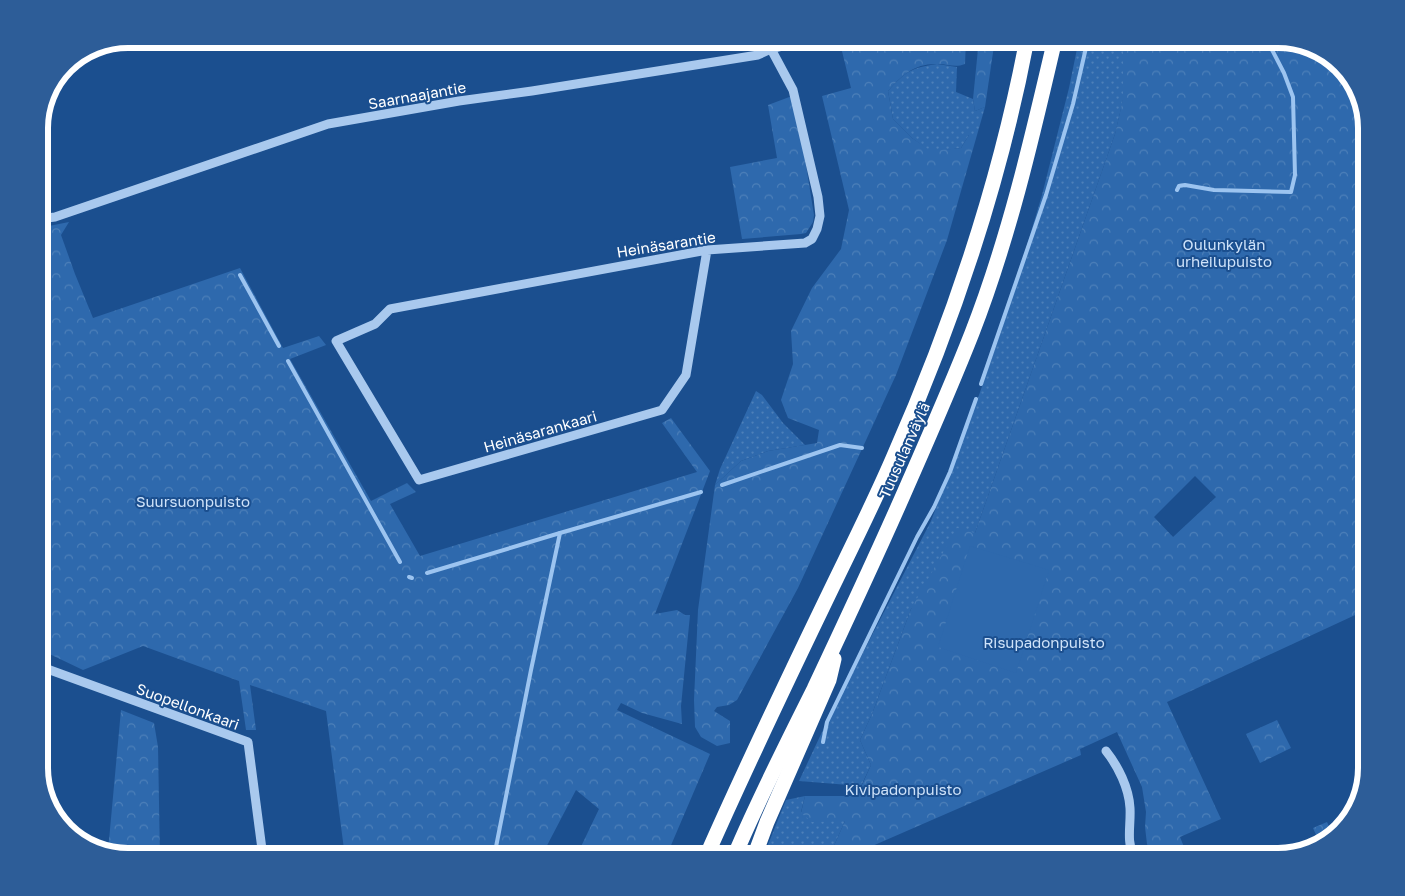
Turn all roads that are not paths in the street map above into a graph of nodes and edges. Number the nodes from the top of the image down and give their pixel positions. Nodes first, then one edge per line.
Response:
1 (775, 48) edge
2 (1025, 48) edge
3 (1053, 48) edge
4 (771, 49) junction
5 (48, 218) edge
6 (707, 250) junction
7 (336, 341) joint
8 (841, 631) junction
9 (48, 669) edge
10 (1106, 751) dead end
11 (262, 848) edge
12 (710, 848) edge
13 (738, 848) edge
14 (757, 848) edge
15 (1130, 848) edge

1 - 4 street, Saarnaajantie
2 - 12 highway, Tuusulanväylä
3 - 8 highway, Tuusulanväylä
4 - 5 street, Saarnaajantie
4 - 6 street, Heinäsarantie
6 - 7 street, Heinäsarantie
6 - 7 street, Heinäsarankaari
8 - 13 highway, Tuusulanväylä
8 - 14 highway
9 - 11 street, Suopellonkaari
10 - 15 street

